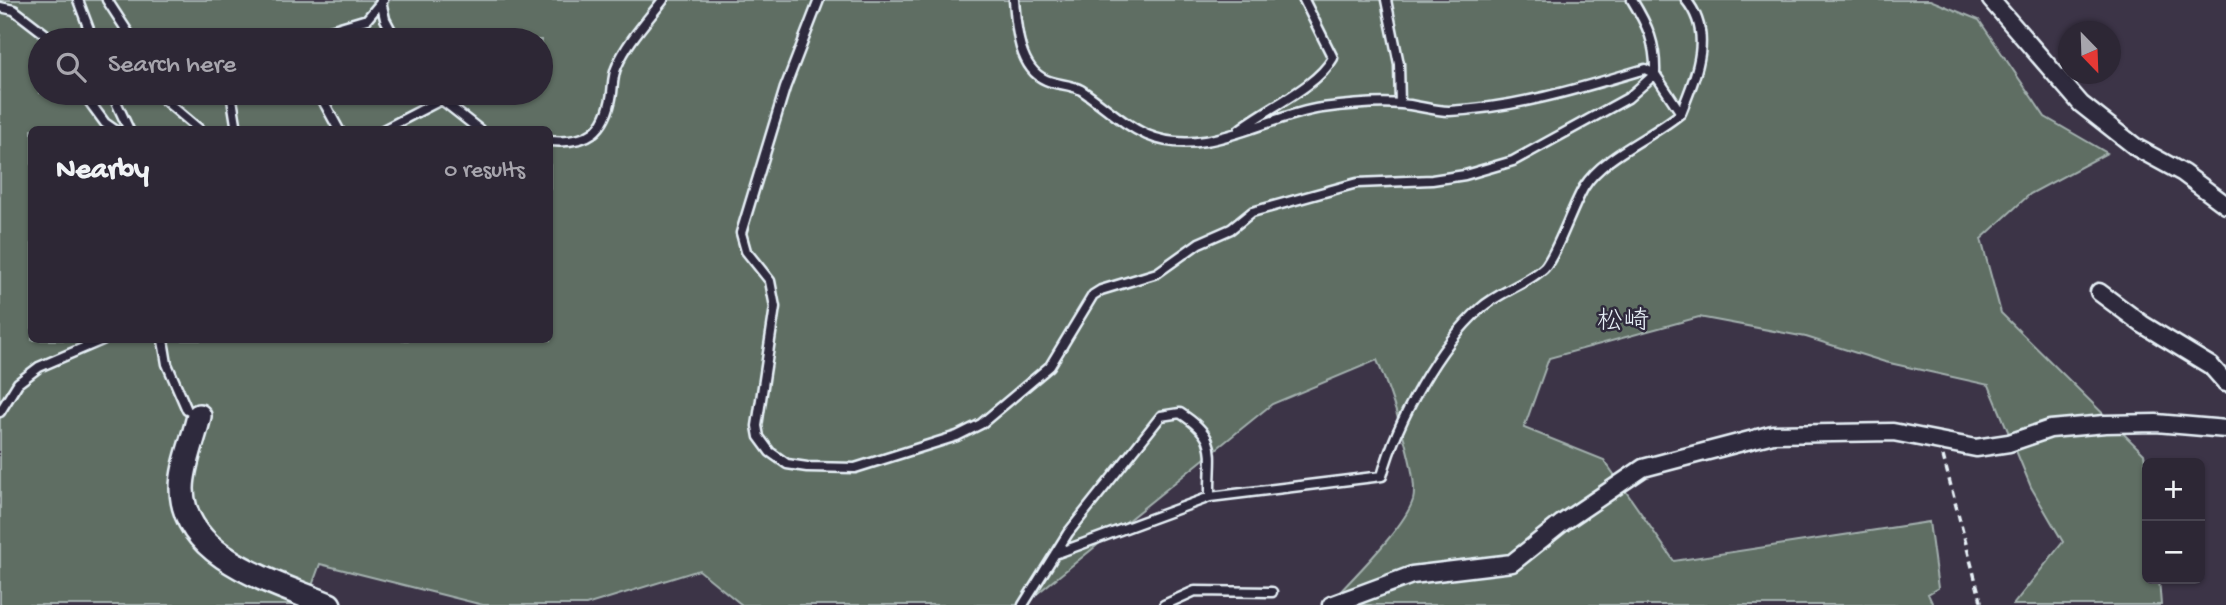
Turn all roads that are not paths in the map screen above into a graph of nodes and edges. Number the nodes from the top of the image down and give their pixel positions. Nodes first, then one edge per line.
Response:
1 (78, 0) edge
2 (107, 0) edge
3 (663, 0) edge
4 (819, 0) edge
5 (1014, 0) edge
6 (1304, 0) edge
7 (1386, 0) edge
8 (1632, 0) edge
9 (1686, 0) edge
10 (1991, 0) edge
11 (382, 1) edge
12 (0, 7) edge
13 (37, 28) edge
14 (88, 28) edge
15 (126, 28) edge
16 (337, 28) edge
17 (390, 28) edge
18 (1655, 74) junction
19 (1400, 104) junction
20 (92, 105) edge
21 (118, 105) edge
22 (170, 105) edge
23 (233, 105) edge
24 (325, 105) edge
25 (431, 105) edge
26 (445, 105) edge
27 (1681, 113) junction
28 (109, 126) edge
29 (127, 126) edge
30 (195, 126) edge
31 (236, 126) edge
32 (337, 126) edge
33 (391, 126) edge
34 (474, 126) edge
35 (1234, 134) junction
36 (553, 141) edge
37 (2226, 205) edge
38 (2099, 292) dead end
39 (95, 343) edge
40 (164, 343) edge
41 (2226, 383) edge
42 (0, 412) edge
43 (199, 416) joint
44 (2226, 429) edge
45 (1210, 497) junction
46 (1055, 554) junction
47 (1272, 592) dead end
48 (329, 605) edge
49 (1023, 605) edge
50 (1164, 605) edge
51 (1331, 605) edge

1 - 14 lane
2 - 15 lane
3 - 36 lane
4 - 18 lane
5 - 35 lane
6 - 35 lane
7 - 19 lane
8 - 18 lane
9 - 27 lane
10 - 37 street
11 - 16 lane
11 - 17 lane
12 - 13 lane
18 - 19 lane
18 - 27 lane
19 - 35 lane
20 - 28 lane
21 - 29 lane
22 - 30 lane
23 - 31 lane
24 - 32 lane
25 - 33 lane
26 - 34 lane
27 - 45 lane
38 - 41 street
39 - 42 lane
40 - 43 lane
43 - 48 street
44 - 51 street
45 - 46 lane
45 - 46 lane
46 - 49 lane
47 - 50 lane

